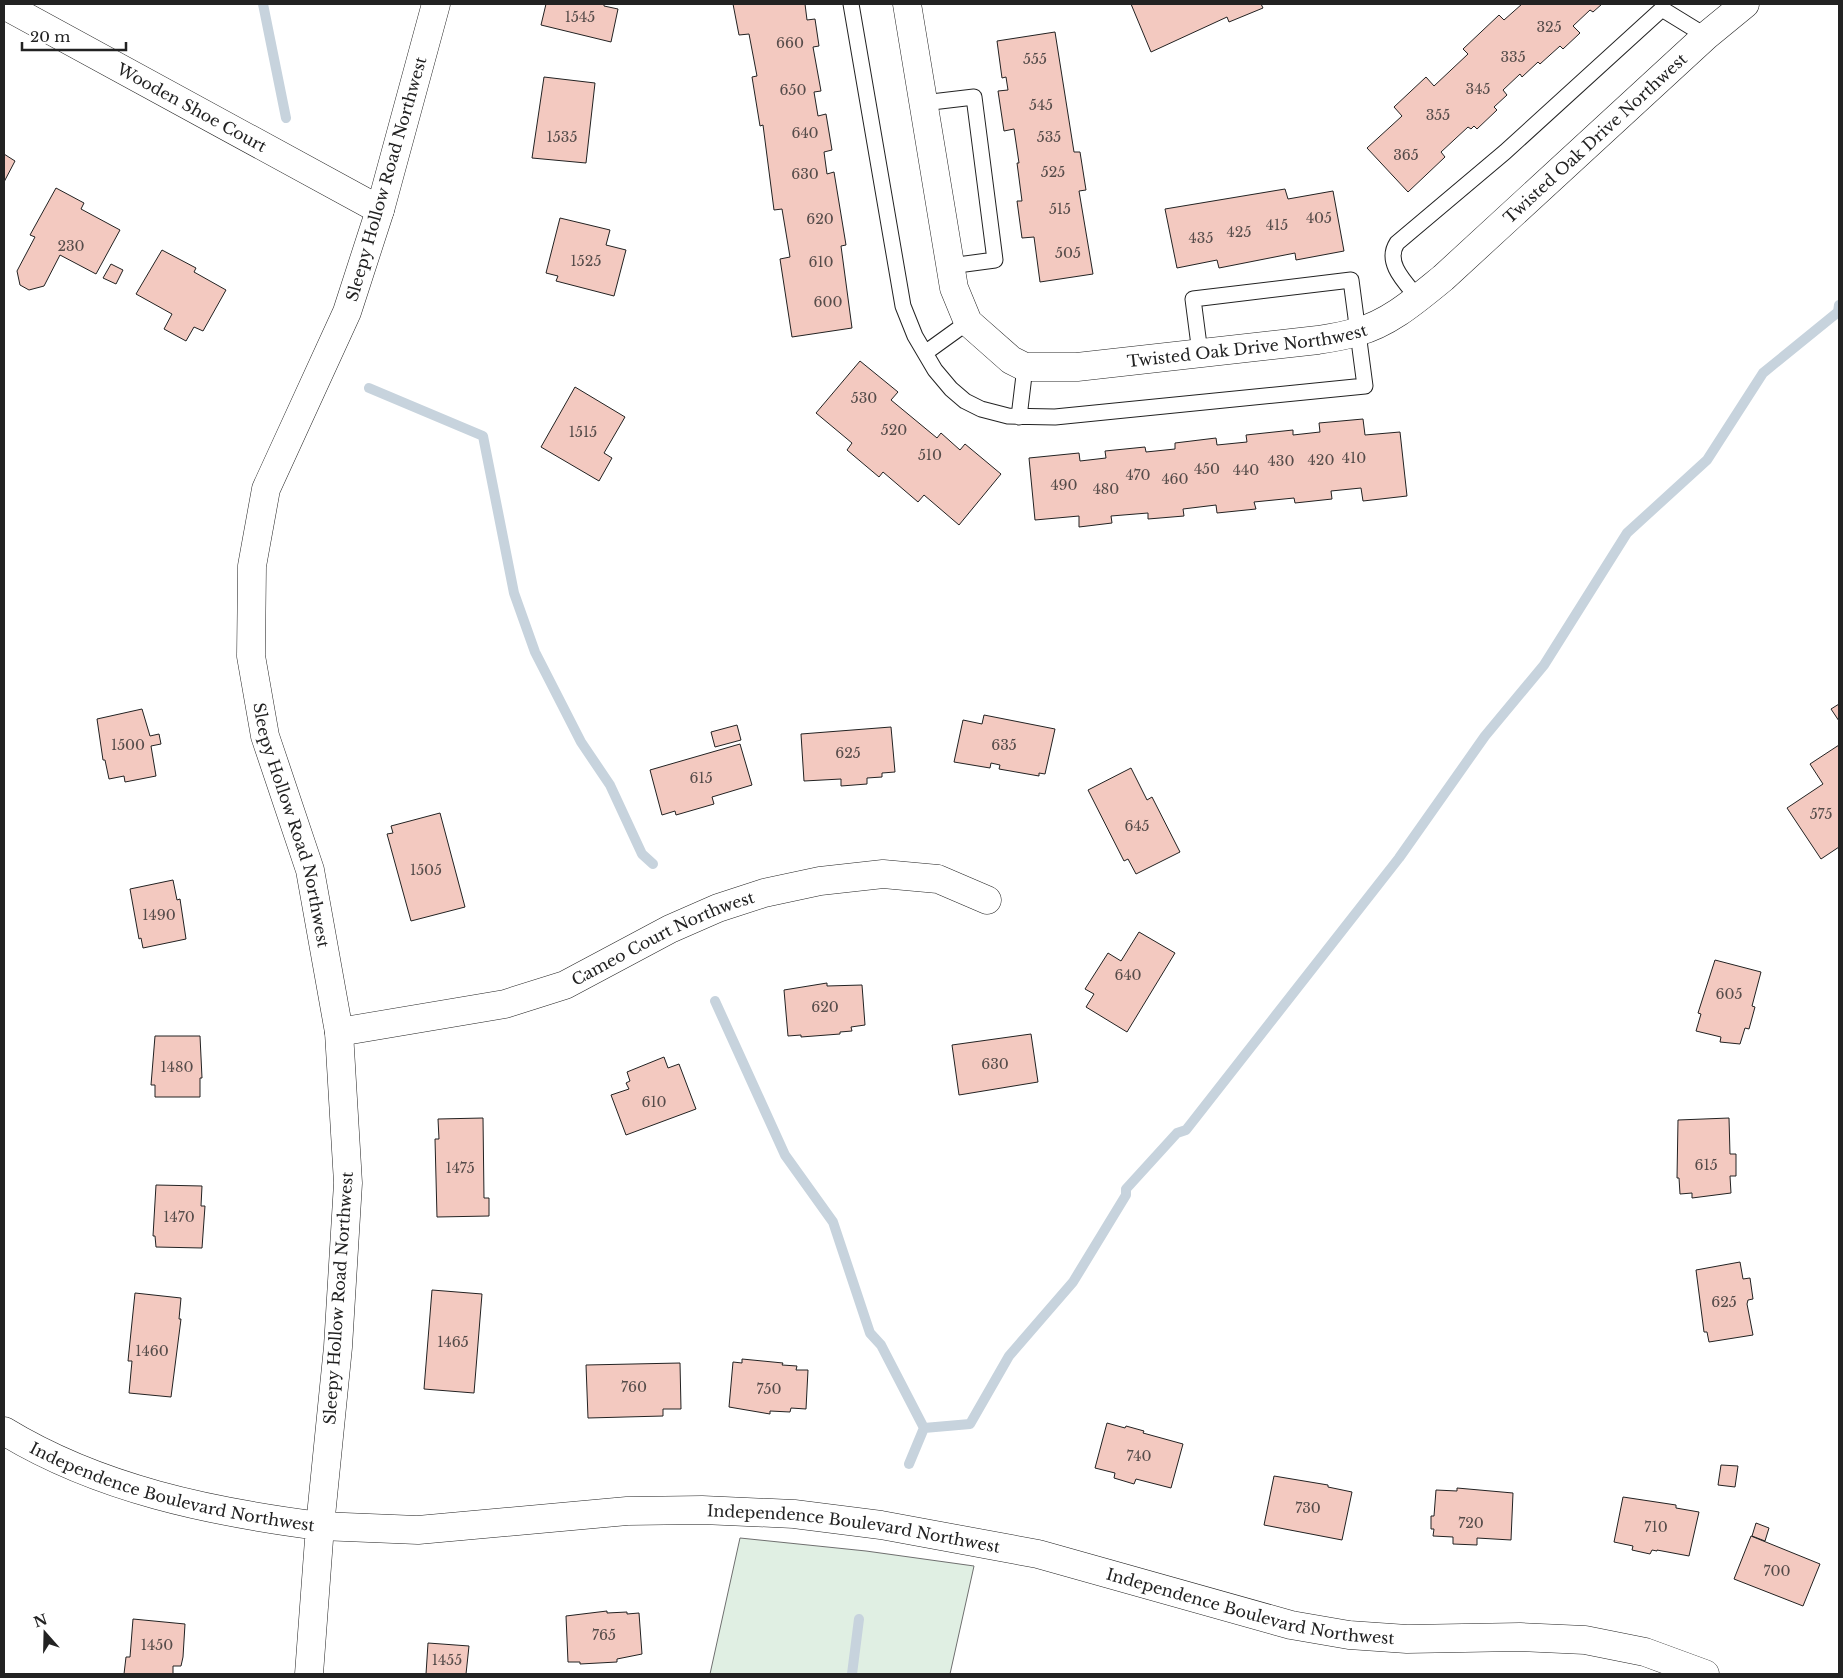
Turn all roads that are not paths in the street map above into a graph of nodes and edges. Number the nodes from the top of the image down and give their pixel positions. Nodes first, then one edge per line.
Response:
1 (436, 4) edge
2 (851, 4) edge
3 (907, 4) edge
4 (1745, 4) edge
5 (4, 5) edge
6 (1706, 36) junction
7 (923, 103) junction
8 (380, 210) junction
9 (950, 266) junction
10 (1418, 298) junction
11 (968, 322) junction
12 (1357, 332) junction
13 (925, 353) junction
14 (1200, 353) junction
15 (1025, 367) junction
16 (1019, 417) junction
17 (987, 900) dead end
18 (339, 1032) junction
19 (4, 1431) edge
20 (320, 1526) junction
21 (309, 1674) edge
22 (1705, 1674) edge

1 - 8 street, Sleepy Hollow Road Northwest
2 - 13 lane
3 - 7 street, Twisted Oak Drive Northwest
4 - 6 street, Twisted Oak Drive Northwest
5 - 8 street, Wooden Shoe Court
6 - 10 street, Twisted Oak Drive Northwest
6 - 10 lane
7 - 9 street, Twisted Oak Drive Northwest
7 - 9 lane
8 - 18 street, Sleepy Hollow Road Northwest
9 - 11 street, Twisted Oak Drive Northwest
10 - 12 street, Twisted Oak Drive Northwest
11 - 13 lane
11 - 15 street, Twisted Oak Drive Northwest
12 - 14 street, Twisted Oak Drive Northwest
12 - 14 lane
12 - 16 lane
13 - 16 lane
14 - 15 street, Twisted Oak Drive Northwest
15 - 16 lane
17 - 18 street, Cameo Court Northwest
18 - 20 street, Sleepy Hollow Road Northwest
19 - 20 street, Independence Boulevard Northwest
20 - 21 street, Sleepy Hollow Road Northwest
20 - 22 street, Independence Boulevard Northwest

